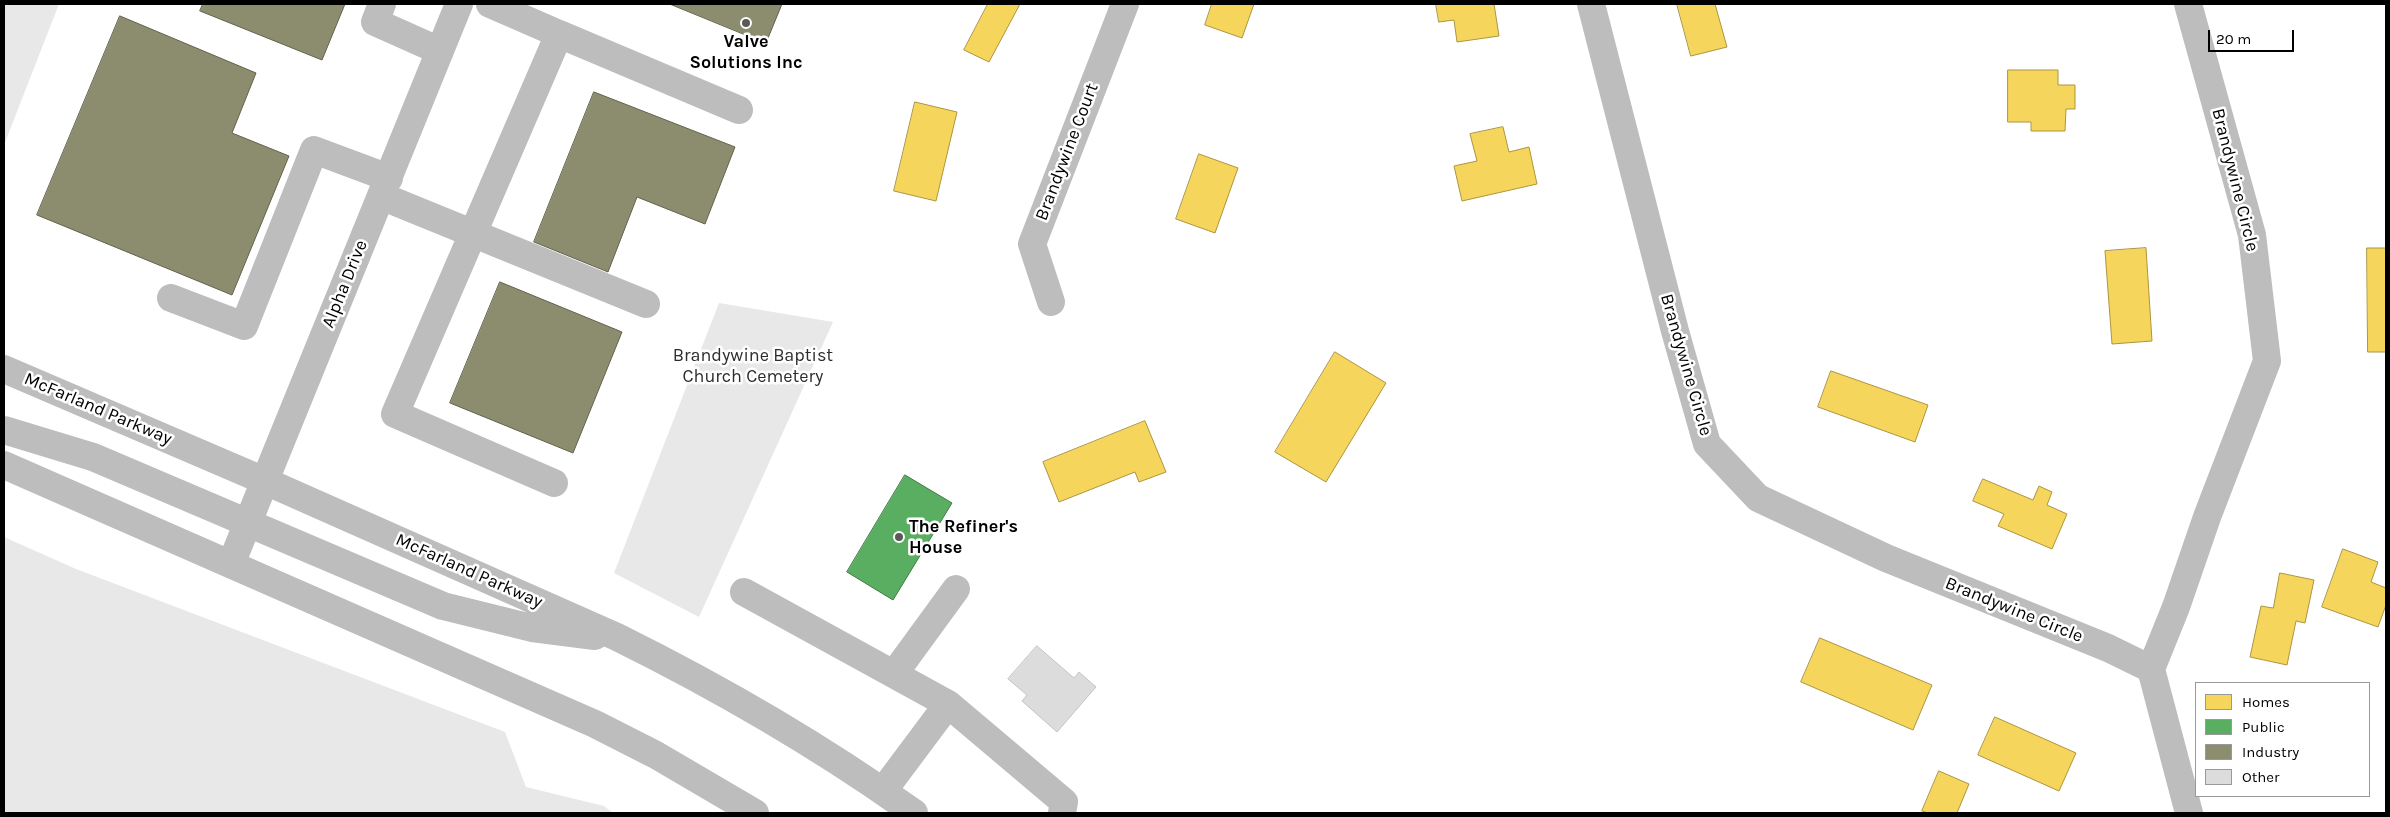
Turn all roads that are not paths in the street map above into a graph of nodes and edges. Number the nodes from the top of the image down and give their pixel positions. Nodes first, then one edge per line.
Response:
1 (382, 4) edge
2 (459, 4) edge
3 (490, 4) edge
4 (1126, 4) edge
5 (1591, 4) edge
6 (2188, 4) edge
7 (559, 34) junction
8 (440, 51) junction
9 (739, 110) dead end
10 (385, 187) junction
11 (472, 234) junction
12 (171, 298) dead end
13 (1051, 302) dead end
14 (646, 304) dead end
15 (4, 369) edge
16 (4, 430) edge
17 (4, 466) edge
18 (265, 481) junction
19 (554, 483) dead end
20 (248, 522) junction
21 (231, 564) junction
22 (956, 589) dead end
23 (744, 592) dead end
24 (617, 637) junction
25 (2151, 668) junction
26 (894, 674) junction
27 (948, 704) junction
28 (883, 791) junction
29 (755, 813) edge
30 (914, 813) edge
31 (1062, 813) edge
32 (2189, 813) edge

1 - 8 street
2 - 8 street, Alpha Drive
3 - 7 street
4 - 13 street, Brandywine Court
5 - 25 street, Brandywine Circle
6 - 25 street, Brandywine Circle
7 - 9 street
7 - 11 street
8 - 10 street, Alpha Drive
10 - 11 street
10 - 12 street
10 - 18 street, Alpha Drive
11 - 14 street
11 - 19 street
15 - 18 street, McFarland Parkway
16 - 20 street
17 - 21 street
18 - 20 street, Alpha Drive
18 - 24 street, McFarland Parkway
20 - 21 street, Alpha Drive
20 - 24 street
21 - 29 street
22 - 26 street
23 - 26 street
24 - 28 street, McFarland Parkway
25 - 32 street
26 - 27 street
27 - 28 street
27 - 31 street
28 - 30 street, McFarland Parkway

